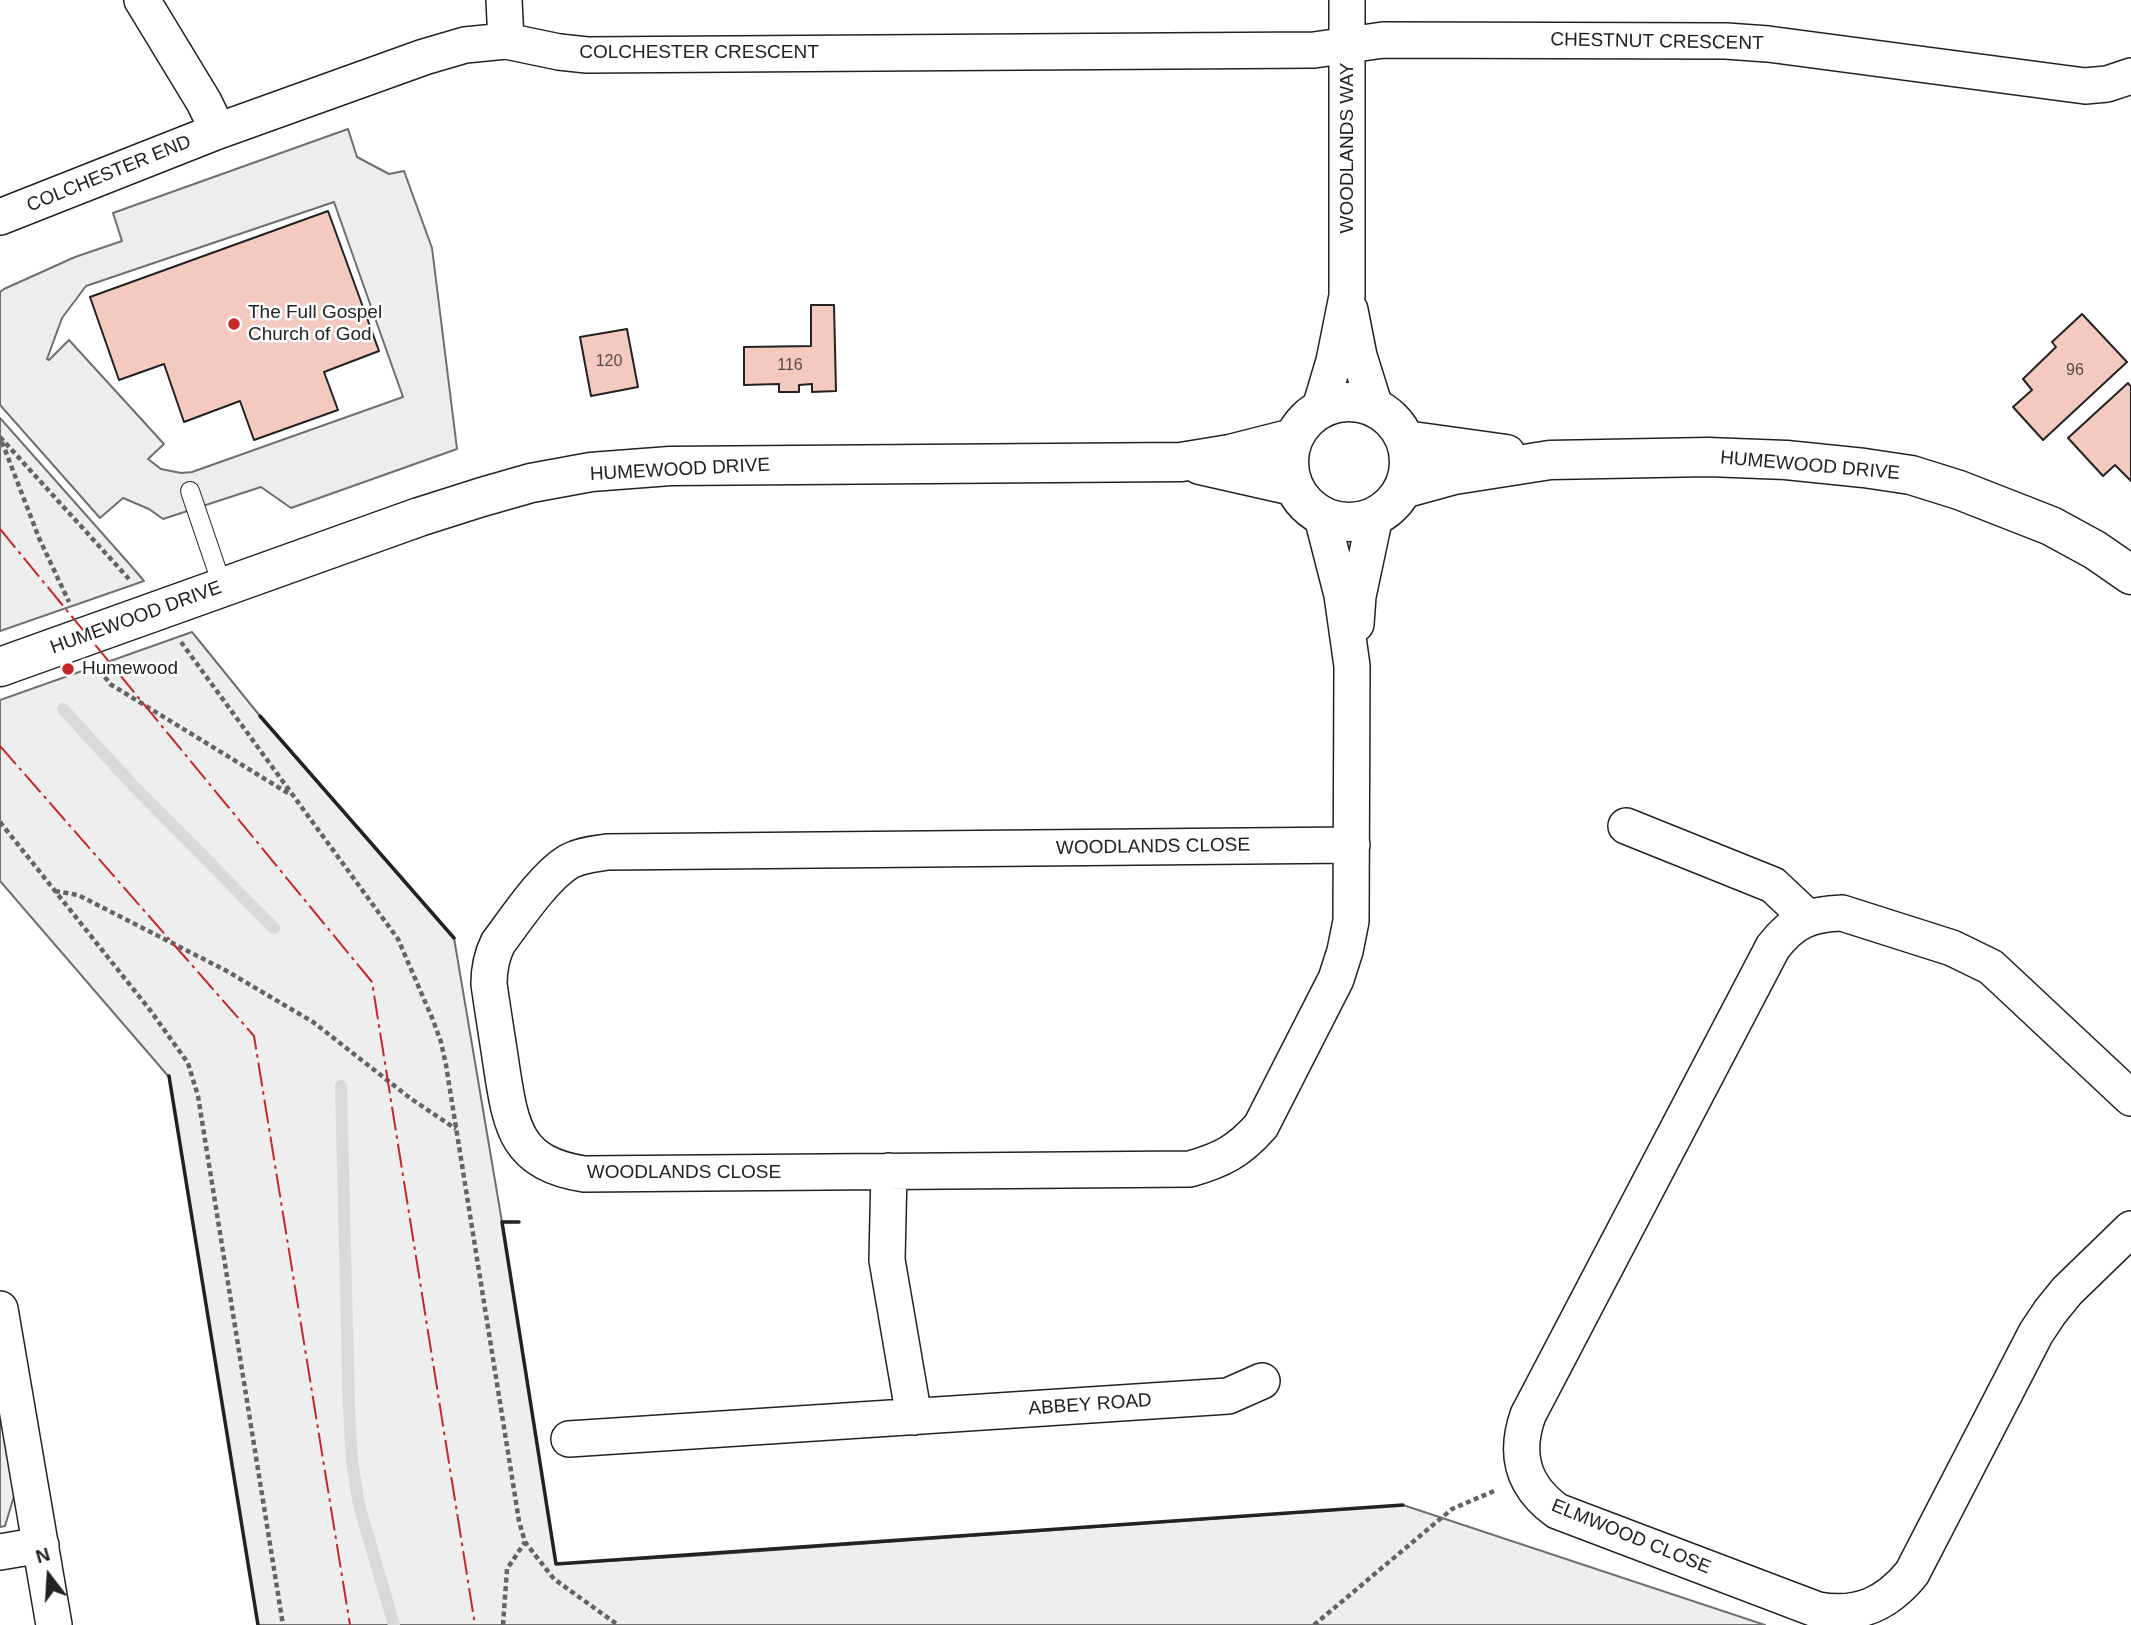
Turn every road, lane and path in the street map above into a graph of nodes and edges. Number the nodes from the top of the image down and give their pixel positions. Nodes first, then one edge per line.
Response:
1 (142, 0) edge
2 (503, 0) edge
3 (1347, 0) edge
4 (506, 41) junction
5 (1348, 46) junction
6 (2131, 76) edge
7 (218, 131) junction
8 (0, 217) edge
9 (1347, 296) junction
10 (1375, 407) junction
11 (1320, 408) junction
12 (1293, 438) junction
13 (1405, 440) junction
14 (1550, 460) junction
15 (1181, 462) junction
16 (1293, 486) junction
17 (1403, 489) junction
18 (190, 491) dead end
19 (1376, 516) junction
20 (1322, 517) junction
21 (2131, 575) edge
22 (223, 587) junction
23 (1352, 666) junction
24 (0, 667) edge
25 (295, 797) dead end
26 (0, 822) edge
27 (1626, 826) dead end
28 (1352, 845) junction
29 (54, 891) junction
30 (1808, 918) junction
31 (2131, 1098) edge
32 (456, 1129) junction
33 (889, 1171) junction
34 (2131, 1229) edge
35 (0, 1309) edge
36 (1262, 1381) dead end
37 (914, 1417) junction
38 (569, 1439) dead end
39 (1526, 1476) junction
40 (525, 1542) junction
41 (41, 1545) junction
42 (0, 1552) edge
43 (54, 1625) edge
44 (282, 1625) edge
45 (503, 1625) edge
46 (618, 1625) edge
47 (1314, 1625) edge

1 - 7 street
2 - 4 street
3 - 5 street, WOODLANDS WAY
4 - 5 street, COLCHESTER CRESCENT
4 - 7 street, COLCHESTER CRESCENT
5 - 6 street, CHESTNUT CRESCENT
5 - 9 street, WOODLANDS WAY
7 - 8 street, COLCHESTER END
9 - 10 street, WOODLANDS WAY
9 - 11 street, WOODLANDS WAY
10 - 11 street
10 - 13 street
11 - 12 street
12 - 15 street, HUMEWOOD DRIVE
12 - 16 street
13 - 14 street, HUMEWOOD DRIVE
13 - 17 street
14 - 17 street, HUMEWOOD DRIVE
14 - 21 street, HUMEWOOD DRIVE
15 - 16 street, HUMEWOOD DRIVE
15 - 22 street, HUMEWOOD DRIVE
16 - 20 street
17 - 19 street
18 - 22 lane
19 - 20 street
19 - 23 street, WOODLANDS CLOSE
20 - 23 street, WOODLANDS CLOSE
22 - 24 street, HUMEWOOD DRIVE
23 - 28 street, WOODLANDS CLOSE
25 - 32 path
26 - 29 path
27 - 30 street
28 - 33 street, WOODLANDS CLOSE
28 - 33 street, WOODLANDS CLOSE
29 - 32 path
29 - 44 path
30 - 31 street, ELMWOOD CLOSE
30 - 39 street, ELMWOOD CLOSE
32 - 40 path
33 - 37 street
34 - 39 street, ELMWOOD CLOSE
35 - 41 street
36 - 37 street, ABBEY ROAD
37 - 38 street, ABBEY ROAD
39 - 47 path
40 - 45 path
40 - 46 path
41 - 42 street
41 - 43 street

